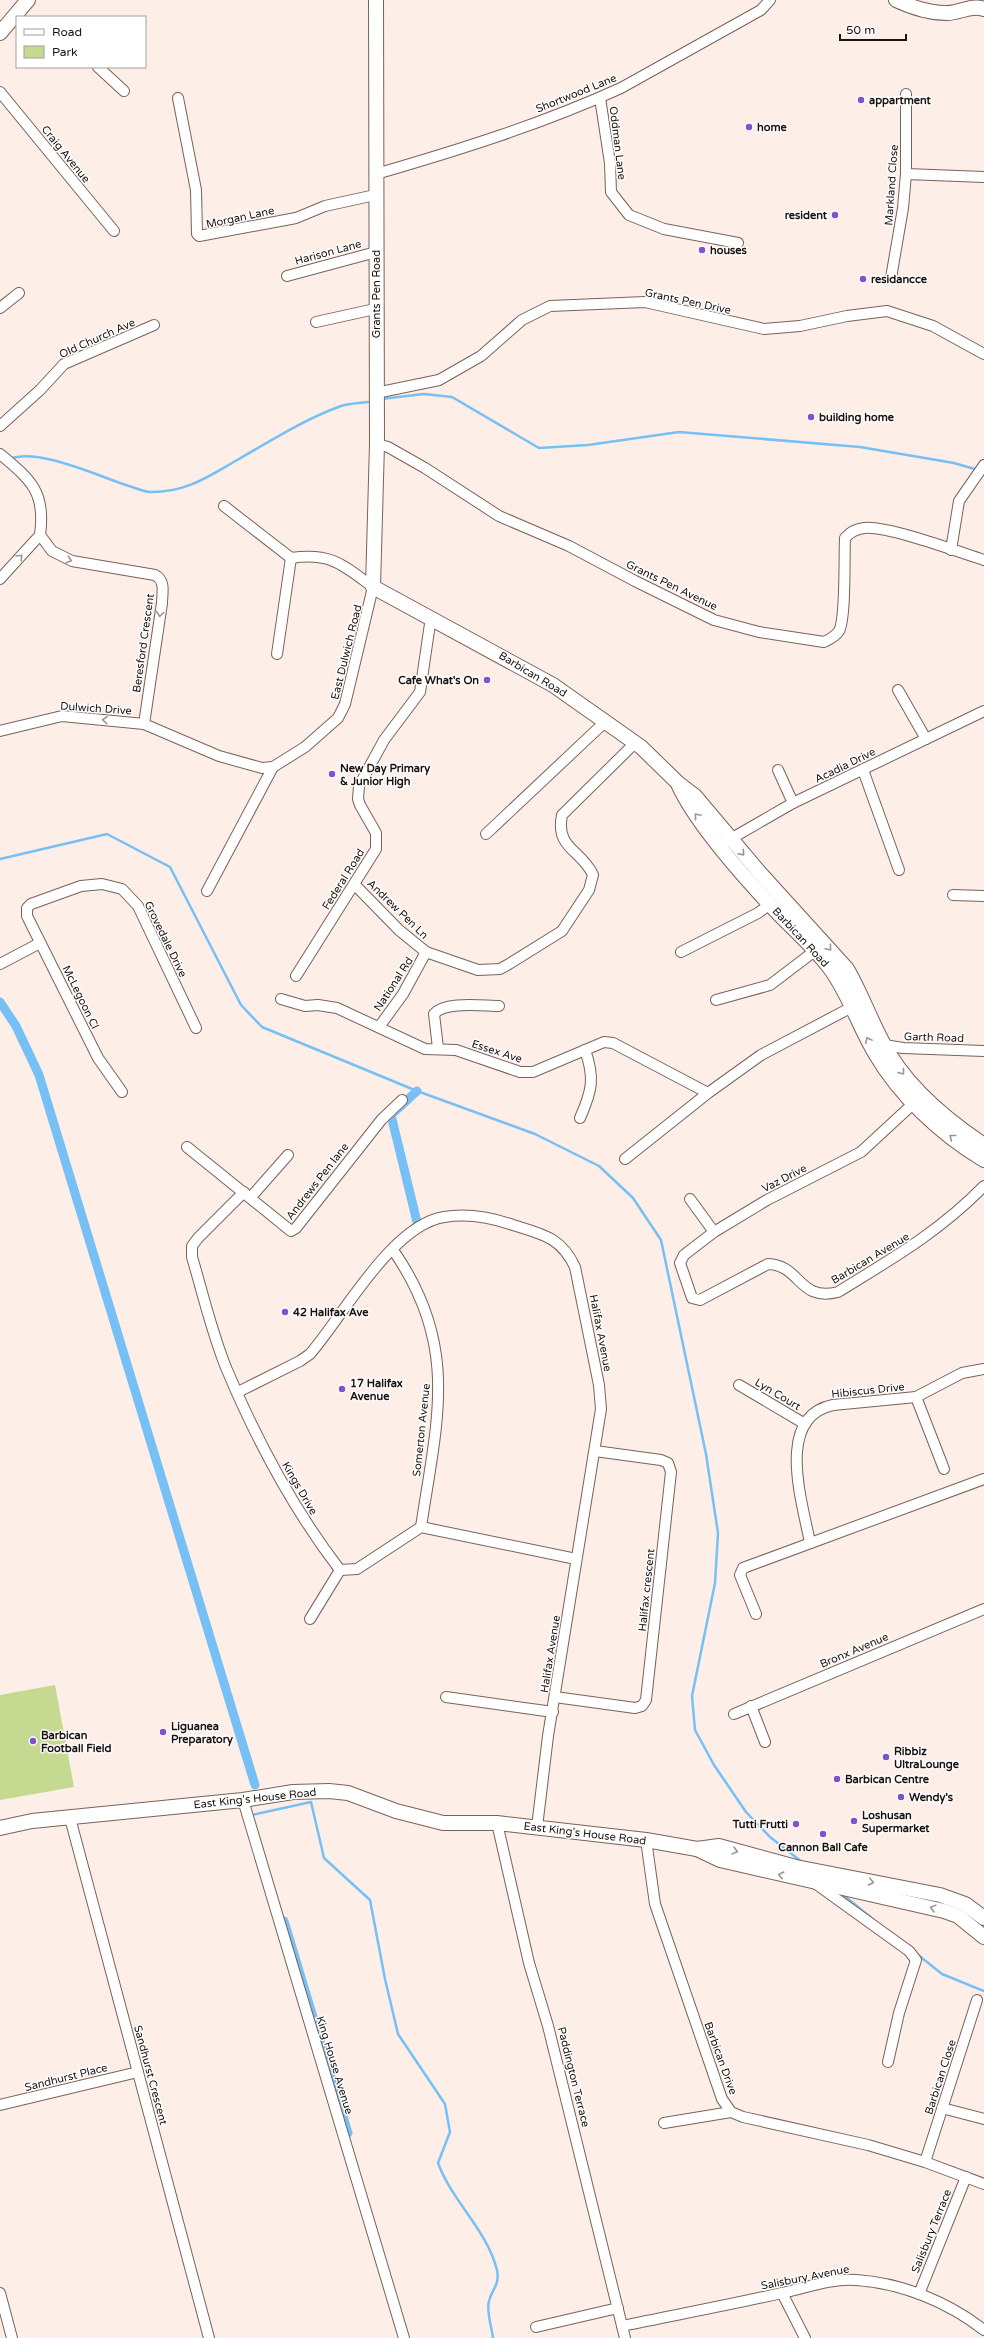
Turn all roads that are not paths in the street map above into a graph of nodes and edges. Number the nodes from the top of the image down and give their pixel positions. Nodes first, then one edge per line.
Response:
1 (376, 0) edge
2 (770, 0) edge
3 (896, 0) edge
4 (24, 2) edge
5 (982, 5) edge
6 (17, 16) edge
7 (16, 18) edge
8 (0, 33) edge
9 (99, 68) edge
10 (124, 91) dead end
11 (0, 92) edge
12 (906, 94) dead end
13 (178, 98) dead end
14 (600, 98) junction
15 (376, 174) junction
16 (906, 174) junction
17 (984, 177) edge
18 (375, 196) junction
19 (114, 231) dead end
20 (738, 243) dead end
21 (376, 252) junction
22 (287, 276) dead end
23 (891, 278) dead end
24 (19, 293) dead end
25 (0, 308) edge
26 (375, 309) junction
27 (316, 322) dead end
28 (154, 325) dead end
29 (984, 354) edge
30 (376, 393) junction
31 (0, 426) edge
32 (376, 444) junction
33 (0, 454) edge
34 (984, 465) edge
35 (224, 506) dead end
36 (40, 535) junction
37 (951, 550) junction
38 (291, 558) junction
39 (984, 560) edge
40 (0, 579) edge
41 (373, 587) junction
42 (430, 617) junction
43 (278, 654) dead end
44 (898, 690) dead end
45 (984, 711) edge
46 (606, 721) junction
47 (144, 724) junction
48 (0, 731) edge
49 (926, 740) junction
50 (635, 743) junction
51 (273, 766) junction
52 (778, 770) dead end
53 (863, 770) junction
54 (793, 803) junction
55 (486, 834) dead end
56 (725, 842) junction
57 (899, 870) dead end
58 (355, 885) junction
59 (207, 891) dead end
60 (953, 895) dead end
61 (984, 896) edge
62 (770, 904) junction
63 (27, 908) joint
64 (40, 943) junction
65 (816, 950) junction
66 (426, 952) junction
67 (682, 952) dead end
68 (0, 964) edge
69 (296, 976) dead end
70 (281, 1000) dead end
71 (716, 1000) dead end
72 (499, 1006) dead end
73 (852, 1007) junction
74 (378, 1027) junction
75 (196, 1028) dead end
76 (884, 1045) junction
77 (438, 1048) junction
78 (585, 1050) junction
79 (984, 1051) edge
80 (122, 1092) dead end
81 (708, 1093) junction
82 (402, 1100) dead end
83 (914, 1104) junction
84 (580, 1118) dead end
85 (984, 1145) edge
86 (188, 1147) dead end
87 (288, 1155) dead end
88 (625, 1160) dead end
89 (984, 1160) edge
90 (984, 1186) edge
91 (248, 1195) junction
92 (690, 1198) dead end
93 (714, 1232) junction
94 (393, 1250) junction
95 (685, 1279) joint
96 (984, 1368) edge
97 (739, 1385) dead end
98 (238, 1392) junction
99 (916, 1396) junction
100 (805, 1424) junction
101 (595, 1451) junction
102 (944, 1470) dead end
103 (984, 1479) edge
104 (421, 1527) junction
105 (810, 1543) junction
106 (576, 1559) junction
107 (340, 1570) junction
108 (984, 1609) edge
109 (756, 1614) dead end
110 (310, 1618) dead end
111 (446, 1697) dead end
112 (555, 1697) junction
113 (751, 1706) junction
114 (553, 1712) junction
115 (734, 1714) dead end
116 (765, 1742) dead end
117 (243, 1800) junction
118 (70, 1818) junction
119 (497, 1823) junction
120 (537, 1827) junction
121 (0, 1828) edge
122 (646, 1840) junction
123 (697, 1849) junction
124 (817, 1883) junction
125 (984, 1918) edge
126 (984, 1937) edge
127 (977, 2000) dead end
128 (888, 2062) dead end
129 (138, 2072) junction
130 (0, 2105) edge
131 (942, 2108) junction
132 (731, 2112) junction
133 (984, 2119) edge
134 (664, 2123) dead end
135 (925, 2162) junction
136 (966, 2177) junction
137 (984, 2184) edge
138 (0, 2293) edge
139 (782, 2293) junction
140 (919, 2294) junction
141 (618, 2308) junction
142 (622, 2326) junction
143 (536, 2327) dead end
144 (984, 2330) edge
145 (12, 2338) edge
146 (209, 2338) edge
147 (404, 2338) edge
148 (625, 2338) edge
149 (804, 2338) edge

1 - 15 main road, Grants Pen Road
2 - 14 street, Shortwood Lane
3 - 5 main road
4 - 6 main road
7 - 8 main road
9 - 10 street
11 - 19 street, Craig Avenue
12 - 16 street, Markland Close
13 - 18 street, Morgan Lane
14 - 15 street, Shortwood Lane
14 - 20 street, Oddman Lane
15 - 18 main road, Grants Pen Road
16 - 17 street
16 - 23 street, Markland Close
18 - 21 main road, Grants Pen Road
21 - 22 street, Harison Lane
21 - 26 main road, Grants Pen Road
24 - 25 street
26 - 27 street
26 - 30 main road, Grants Pen Road
28 - 31 street, Old Church Ave
29 - 30 street, Grants Pen Drive
30 - 32 main road, Grants Pen Road
32 - 37 street, Grants Pen Avenue
32 - 41 main road, Grants Pen Road
33 - 36 street
34 - 37 street
35 - 38 street
40 -> 36 street
36 -> 47 street, Beresford Crescent
37 - 39 street, Grants Pen Avenue
38 - 41 street
38 - 43 street
41 - 42 main road, Barbican Road
41 - 51 street, East Dulwich Road
42 - 46 main road, Barbican Road
42 - 58 street, Federal Road
44 - 49 street
45 - 49 street, Acadia Drive
46 - 50 main road, Barbican Road
46 - 55 street
47 -> 48 street, Dulwich Drive
47 - 51 street
49 - 53 street, Acadia Drive
50 - 56 main road, Barbican Road
50 - 66 street, Andrew Pen Ln
51 - 59 street
52 - 54 street
53 - 54 street, Acadia Drive
53 - 57 street
54 - 56 street, Acadia Drive
56 - 62 main road, Barbican Road
56 -> 76 main road, Barbican Road
58 - 66 street, Andrew Pen Ln
58 - 69 street, Federal Road
60 - 61 street
62 - 65 main road, Barbican Road
62 - 67 street
63 - 64 street, McLegoon Cl
63 - 75 street, Grovedale Drive
64 - 68 street
64 - 80 street, McLegoon Cl
65 - 71 street
65 - 73 main road, Barbican Road
66 - 74 street, National Rd
70 - 74 street, Essex Ave
72 - 77 street
73 - 81 street
83 -> 73 main road, Barbican Road
74 - 77 street, Essex Ave
76 - 79 street, Garth Road
76 -> 85 main road, Barbican Road
77 - 78 street, Essex Ave
78 - 81 street, Essex Ave
78 - 84 street
81 - 88 street
82 - 91 street, Andrews Pen lane
89 -> 83 main road, Barbican Road
83 - 93 street, Vaz Drive
86 - 91 street, Andrews Pen lane
87 - 91 street, Kings Drive
90 - 95 street, Barbican Avenue
91 - 98 street, Kings Drive
92 - 93 street
93 - 95 street, Vaz Drive
94 - 98 street, Halifax Avenue
94 - 101 street, Halifax Avenue
94 - 104 street, Somerton Avenue
96 - 99 street, Hibiscus Drive
97 - 100 street, Lyn Court
98 - 107 street, Kings Drive
99 - 100 street, Hibiscus Drive
99 - 102 street
100 - 105 street, Hibiscus Drive
101 - 106 street, Halifax Avenue
101 - 112 street, Halifax crescent
103 - 105 street
104 - 106 street
104 - 107 street
105 - 109 street
106 - 112 street, Halifax Avenue
107 - 110 street
108 - 113 street, Bronx Avenue
111 - 114 street
112 - 114 street, Halifax Avenue
113 - 115 street, Bronx Avenue
113 - 116 street
114 - 120 street, Halifax Avenue
117 - 118 main road, East King's House Road
117 - 119 main road, East King's House Road
117 - 147 street, King House Avenue
118 - 121 main road, East King's House Road
118 - 129 street, Sandhurst Crescent
119 - 120 main road, East King's House Road
119 - 141 street, Paddington Terrace
120 - 122 main road, East King's House Road
122 - 123 main road, East King's House Road
122 - 132 street, Barbican Drive
124 -> 123 main road, East King's House Road
123 -> 125 main road, East King's House Road
126 -> 124 main road, East King's House Road
124 - 128 street
127 - 131 street, Barbican Close
129 - 130 street, Sandhurst Place
129 - 146 street, Sandhurst Crescent
131 - 133 street
131 - 135 street, Barbican Close
132 - 134 street
132 - 135 street, Barbican Drive
135 - 136 street, Barbican Drive
136 - 137 street, Barbican Drive
136 - 140 street, Salisbury Terrace
138 - 145 street
139 - 140 street, Salisbury Avenue
139 - 142 street, Salisbury Avenue
139 - 149 street
140 - 144 street, Salisbury Avenue
141 - 142 street, Paddington Terrace
141 - 143 street
142 - 148 street, Paddington Terrace

